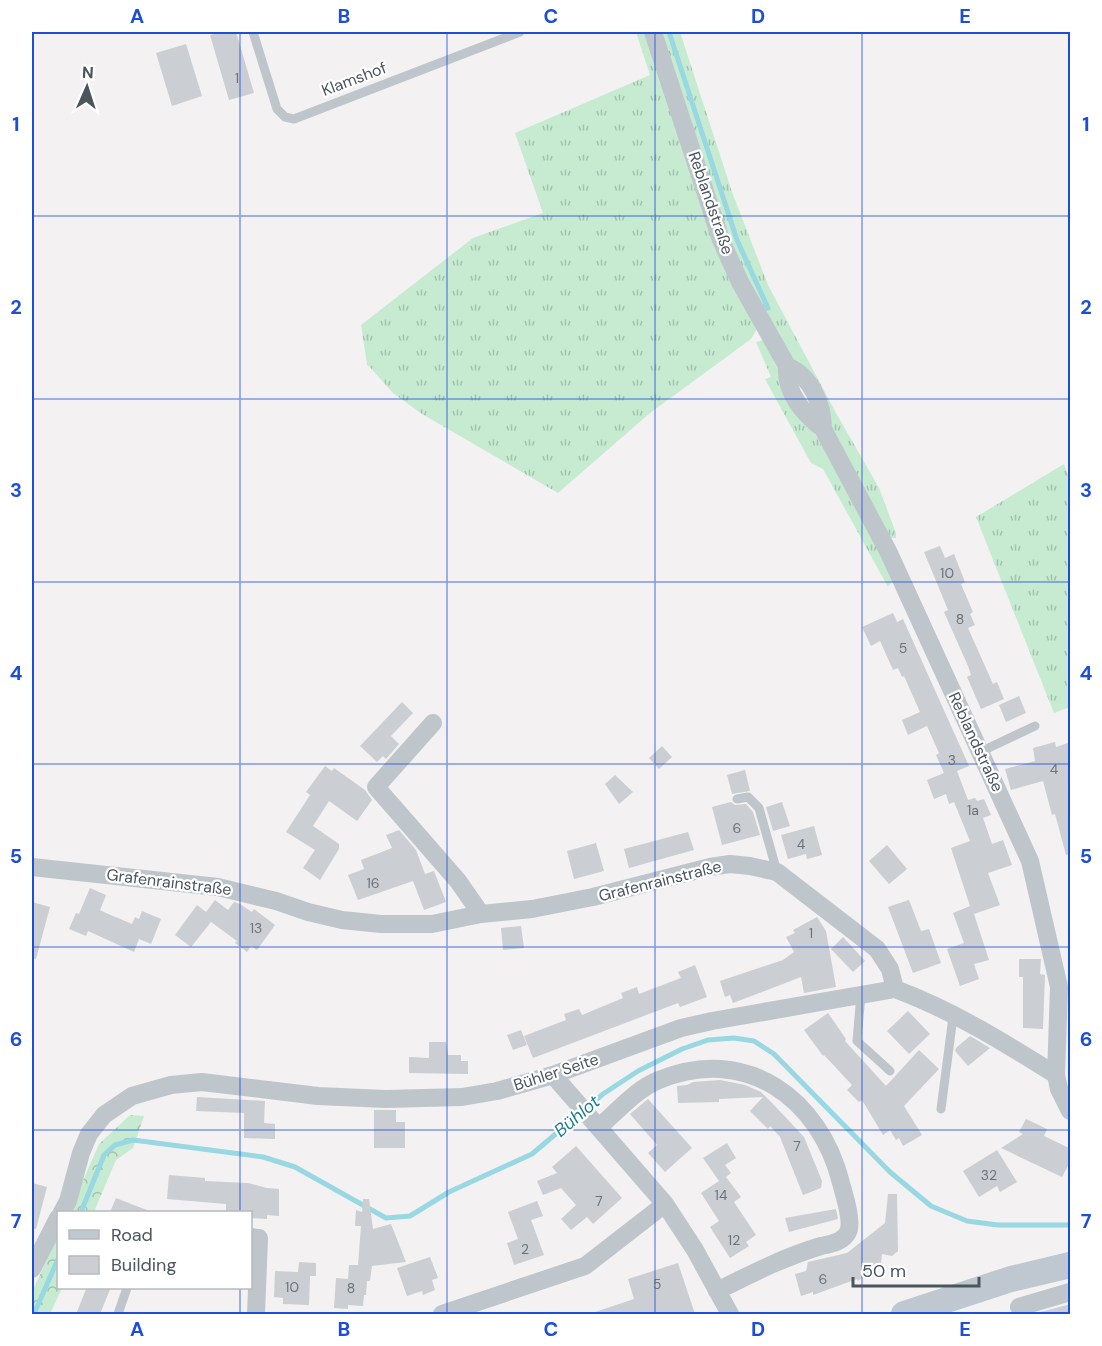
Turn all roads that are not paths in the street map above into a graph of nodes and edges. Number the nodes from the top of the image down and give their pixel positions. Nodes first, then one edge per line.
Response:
1 (253, 32) edge
2 (520, 32) edge
3 (653, 32) edge
4 (433, 723) dead end
5 (1035, 726) dead end
6 (980, 753) junction
7 (737, 800) dead end
8 (32, 867) edge
9 (777, 872) junction
10 (481, 914) junction
11 (1065, 985) edge
12 (895, 989) junction
13 (861, 994) junction
14 (953, 1017) junction
15 (890, 1071) dead end
16 (553, 1075) junction
17 (1056, 1075) junction
18 (941, 1109) dead end
19 (1071, 1111) edge
20 (595, 1123) junction
21 (665, 1204) junction
22 (63, 1211) edge
23 (57, 1219) edge
24 (252, 1237) edge
25 (38, 1244) edge
26 (1071, 1265) edge
27 (32, 1269) edge
28 (126, 1289) edge
29 (717, 1291) junction
30 (1071, 1292) edge
31 (1019, 1307) dead end
32 (118, 1314) edge
33 (256, 1314) edge
34 (442, 1314) edge
35 (730, 1314) edge
36 (904, 1314) edge

1 - 2 lane, Klamshof
3 - 6 street, Reblandstraße
4 - 10 street
5 - 6 lane
6 - 11 street, Reblandstraße
7 - 9 lane
8 - 10 street, Grafenrainstraße
9 - 10 street, Grafenrainstraße
9 - 12 street, Grafenrainstraße
11 - 17 street, Reblandstraße
12 - 13 street, Bühler Seite
12 - 14 street
13 - 15 lane
13 - 16 street, Bühler Seite
14 - 17 street
14 - 18 lane
16 - 20 street
16 - 22 street, Bühler Seite
17 - 19 street
20 - 21 street
20 - 29 street
21 - 29 street
21 - 34 street
23 - 25 street
24 - 33 street
25 - 27 street
26 - 36 main road
28 - 32 lane
29 - 35 street
30 - 31 street

